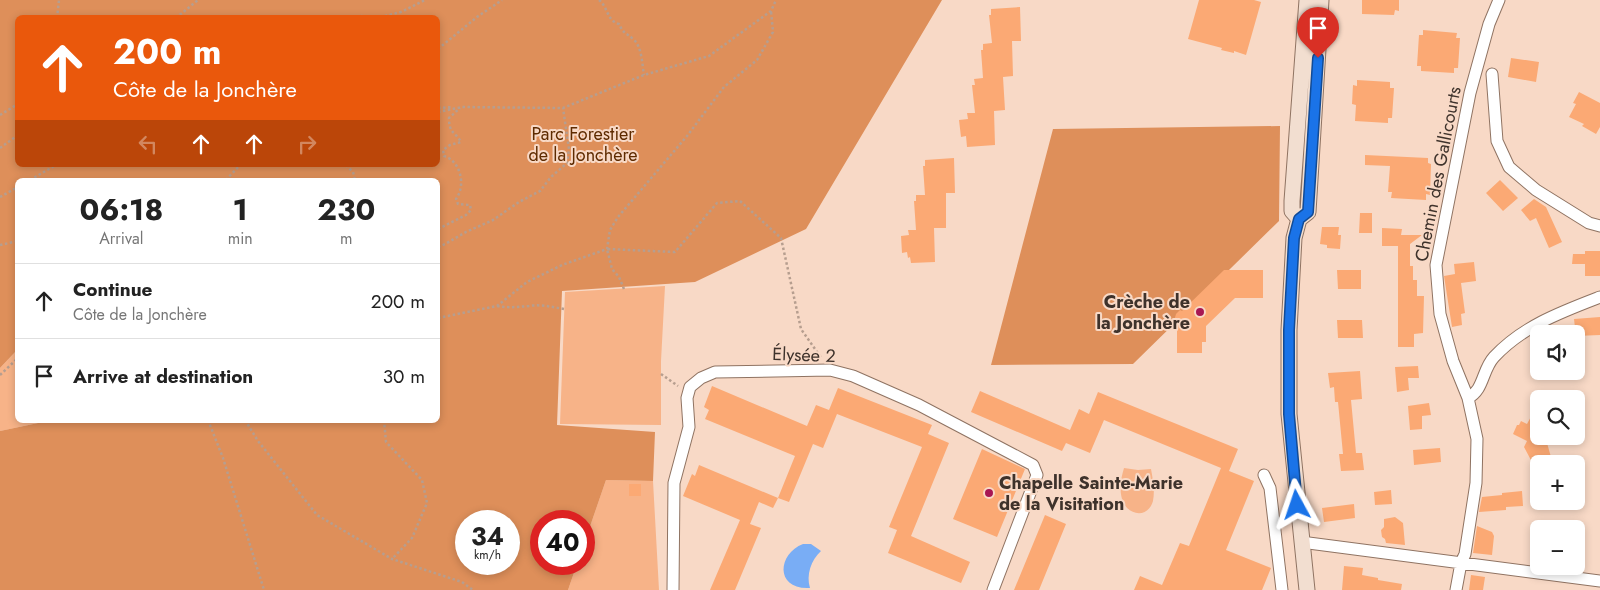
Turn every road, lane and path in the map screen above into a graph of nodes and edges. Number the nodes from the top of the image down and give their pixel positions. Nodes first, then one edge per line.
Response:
1 (59, 0) edge
2 (198, 0) edge
3 (425, 0) edge
4 (502, 0) edge
5 (599, 0) edge
6 (776, 0) edge
7 (1307, 0) edge
8 (1321, 0) edge
9 (1499, 0) edge
10 (771, 11) junction
11 (57, 15) edge
12 (180, 15) edge
13 (389, 15) edge
14 (440, 47) edge
15 (1492, 74) dead end
16 (644, 75) junction
17 (15, 106) edge
18 (462, 107) junction
19 (440, 108) edge
20 (563, 108) junction
21 (440, 112) edge
22 (0, 115) edge
23 (15, 137) edge
24 (0, 148) edge
25 (53, 167) edge
26 (238, 167) edge
27 (348, 167) edge
28 (33, 178) edge
29 (228, 178) edge
30 (354, 178) edge
31 (15, 189) edge
32 (0, 197) edge
33 (1299, 219) junction
34 (1600, 226) edge
35 (440, 228) edge
36 (15, 242) edge
37 (0, 245) edge
38 (440, 246) edge
39 (607, 249) junction
40 (624, 289) dead end
41 (1600, 297) edge
42 (497, 306) junction
43 (564, 309) dead end
44 (440, 318) edge
45 (15, 361) edge
46 (830, 370) junction
47 (660, 374) dead end
48 (0, 376) edge
49 (688, 393) junction
50 (1468, 398) junction
51 (209, 423) edge
52 (247, 423) edge
53 (384, 423) edge
54 (1264, 475) dead end
55 (1301, 542) junction
56 (392, 559) junction
57 (1461, 563) junction
58 (1600, 581) edge
59 (264, 590) edge
60 (473, 590) edge
61 (673, 590) edge
62 (993, 590) edge
63 (1282, 590) edge
64 (1307, 590) edge
65 (1456, 590) edge

1 - 11 path
2 - 12 path
3 - 13 path
4 - 14 path
5 - 16 path
6 - 10 path
7 - 33 street
8 - 33 street
9 - 50 street, Chemin des Gallicourts
10 - 16 path
10 - 39 path
15 - 34 street
16 - 20 path
17 - 22 path
18 - 19 path
18 - 20 path
18 - 21 path
18 - 35 path
20 - 38 path
23 - 24 path
25 - 28 path
26 - 29 path
27 - 30 path
31 - 32 path
33 - 55 street
36 - 37 path
39 - 40 path
39 - 42 path
39 - 46 path
41 - 50 street
42 - 43 path
42 - 44 path
45 - 48 path
46 - 49 street, Élysée 2
46 - 62 street, Élysée 2
47 - 49 path
49 - 61 street
50 - 57 street, Chemin des Gallicourts
51 - 59 path
52 - 56 path
53 - 56 path
54 - 63 street
55 - 57 street
55 - 64 street
56 - 60 path
57 - 58 street
57 - 65 street, Chemin des Gallicourts

